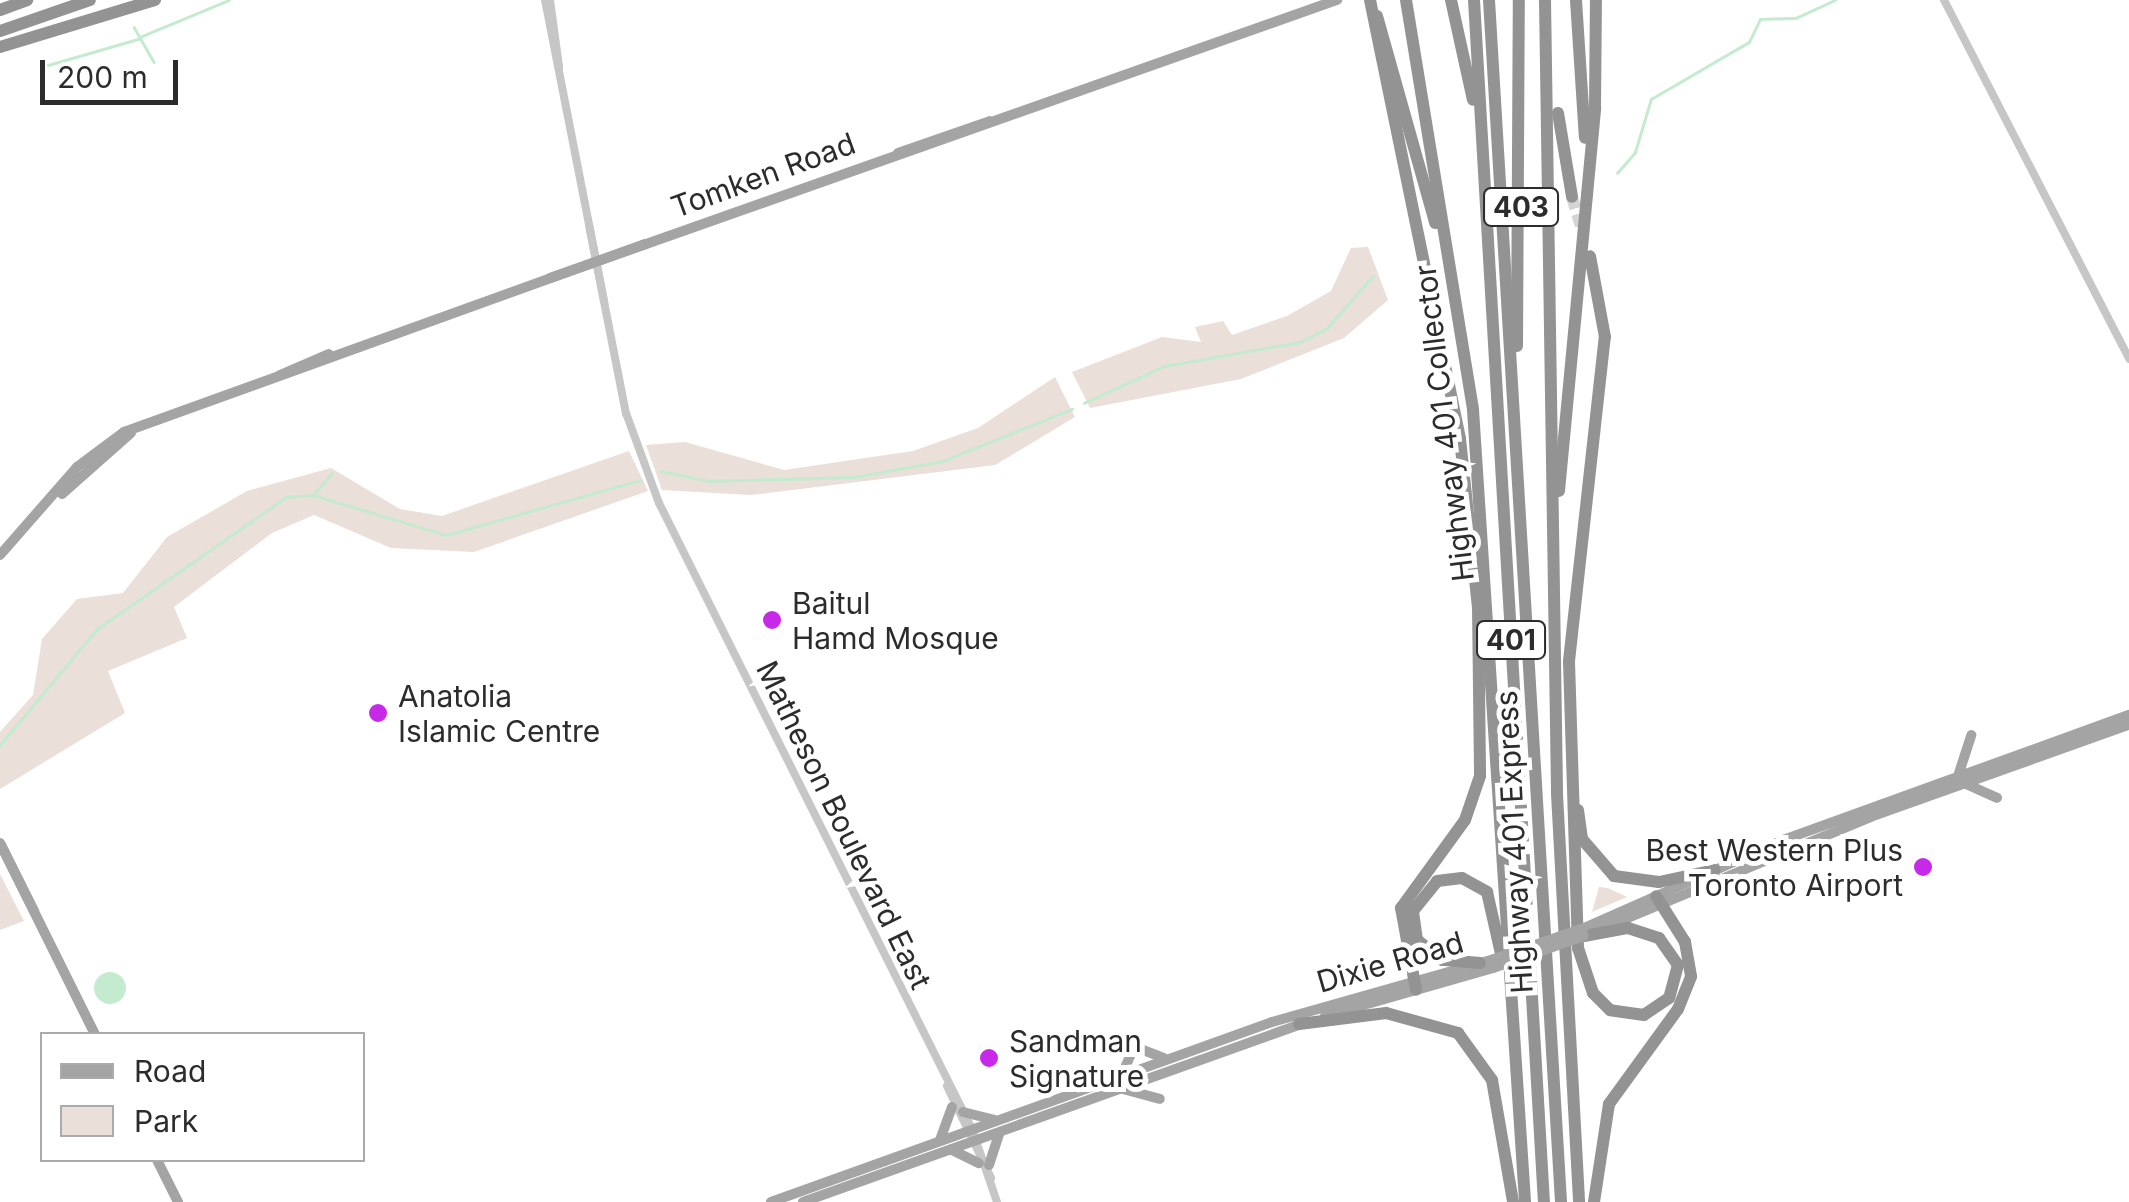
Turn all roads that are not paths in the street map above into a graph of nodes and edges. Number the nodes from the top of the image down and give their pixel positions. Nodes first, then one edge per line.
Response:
1 (27, 0) edge
2 (90, 0) edge
3 (156, 0) edge
4 (547, 0) edge
5 (1337, 0) edge
6 (1406, 0) edge
7 (1450, 0) edge
8 (1474, 0) edge
9 (1489, 0) edge
10 (1519, 0) edge
11 (1576, 0) edge
12 (1596, 0) edge
13 (1944, 0) edge
14 (1545, 6) edge
15 (1373, 9) edge
16 (0, 10) edge
17 (0, 32) edge
18 (0, 51) edge
19 (1579, 193) junction
20 (1486, 208) junction
21 (1590, 256) dead end
22 (596, 262) junction
23 (1456, 306) junction
24 (2129, 359) edge
25 (1514, 413) junction
26 (132, 432) junction
27 (1554, 533) junction
28 (0, 555) edge
29 (0, 564) edge
30 (2129, 715) edge
31 (2129, 725) edge
32 (1971, 735) dead end
33 (1568, 737) junction
34 (1962, 778) junction
35 (1997, 798) dead end
36 (0, 844) edge
37 (1715, 870) junction
38 (1660, 900) junction
39 (1584, 932) junction
40 (1489, 964) junction
41 (1414, 986) junction
42 (1514, 1014) junction
43 (1299, 1024) junction
44 (94, 1032) edge
45 (1170, 1059) junction
46 (1121, 1076) junction
47 (1118, 1089) junction
48 (1160, 1100) dead end
49 (958, 1110) junction
50 (995, 1120) junction
51 (1000, 1132) junction
52 (971, 1136) junction
53 (940, 1141) junction
54 (951, 1150) junction
55 (157, 1162) edge
56 (984, 1164) junction
57 (178, 1202) edge
58 (771, 1202) edge
59 (803, 1202) edge
60 (997, 1202) edge
61 (1513, 1202) edge
62 (1526, 1202) edge
63 (1544, 1202) edge
64 (1561, 1202) edge
65 (1578, 1202) edge
66 (1594, 1202) edge

1 - 16 highway
2 - 17 highway
3 - 18 highway
4 - 22 street, Matheson Boulevard East
5 - 22 main road, Tomken Road
6 - 23 highway, Highway 401 Collector / 401
7 - 20 highway, 403
8 - 20 highway, Highway 401 Express / 401
9 - 25 highway, Highway 401 Express / 401
10 - 25 highway, 403
11 - 19 highway
12 - 19 highway
13 - 24 street
14 - 19 highway
14 - 27 highway, 401
15 - 23 highway
15 - 41 highway
19 - 27 highway
20 - 63 highway, Highway 401 Express / 401
21 - 33 highway
22 - 26 main road, Tomken Road
22 - 49 street, Matheson Boulevard East
23 - 42 highway, Highway 401 Collector / 401
25 - 64 highway, Highway 401 Express / 401
26 - 28 main road, Tomken Road
26 - 29 main road, Tomken Road
27 - 65 highway, 401
30 - 34 main road, Dixie Road
31 - 34 main road, Dixie Road
32 - 34 main road
33 - 37 highway
33 - 39 highway
34 - 35 main road
34 - 37 main road, Dixie Road
34 - 38 main road, Dixie Road
36 - 44 main road
37 - 38 main road, Dixie Road
38 - 39 main road, Dixie Road
38 - 66 highway
39 - 40 main road, Dixie Road, bridge
40 - 41 main road, Dixie Road
40 - 42 highway
41 - 43 main road, Dixie Road
41 - 45 main road, Dixie Road
42 - 62 highway, Highway 401 Collector / 401
43 - 47 main road, Dixie Road
43 - 61 highway
45 - 46 main road, Dixie Road
45 - 46 main road
46 - 50 main road, Dixie Road
47 - 48 main road
47 - 51 main road, Dixie Road
49 - 50 main road
49 - 52 street, Matheson Boulevard East
49 - 53 main road
50 - 52 main road, Dixie Road
51 - 52 main road, Dixie Road
51 - 56 main road
52 - 53 main road, Dixie Road
52 - 54 main road, Dixie Road
52 - 56 street, Matheson Boulevard East
53 - 58 main road, Dixie Road
54 - 56 main road
54 - 59 main road, Dixie Road
55 - 57 main road
56 - 60 street, Matheson Boulevard East

